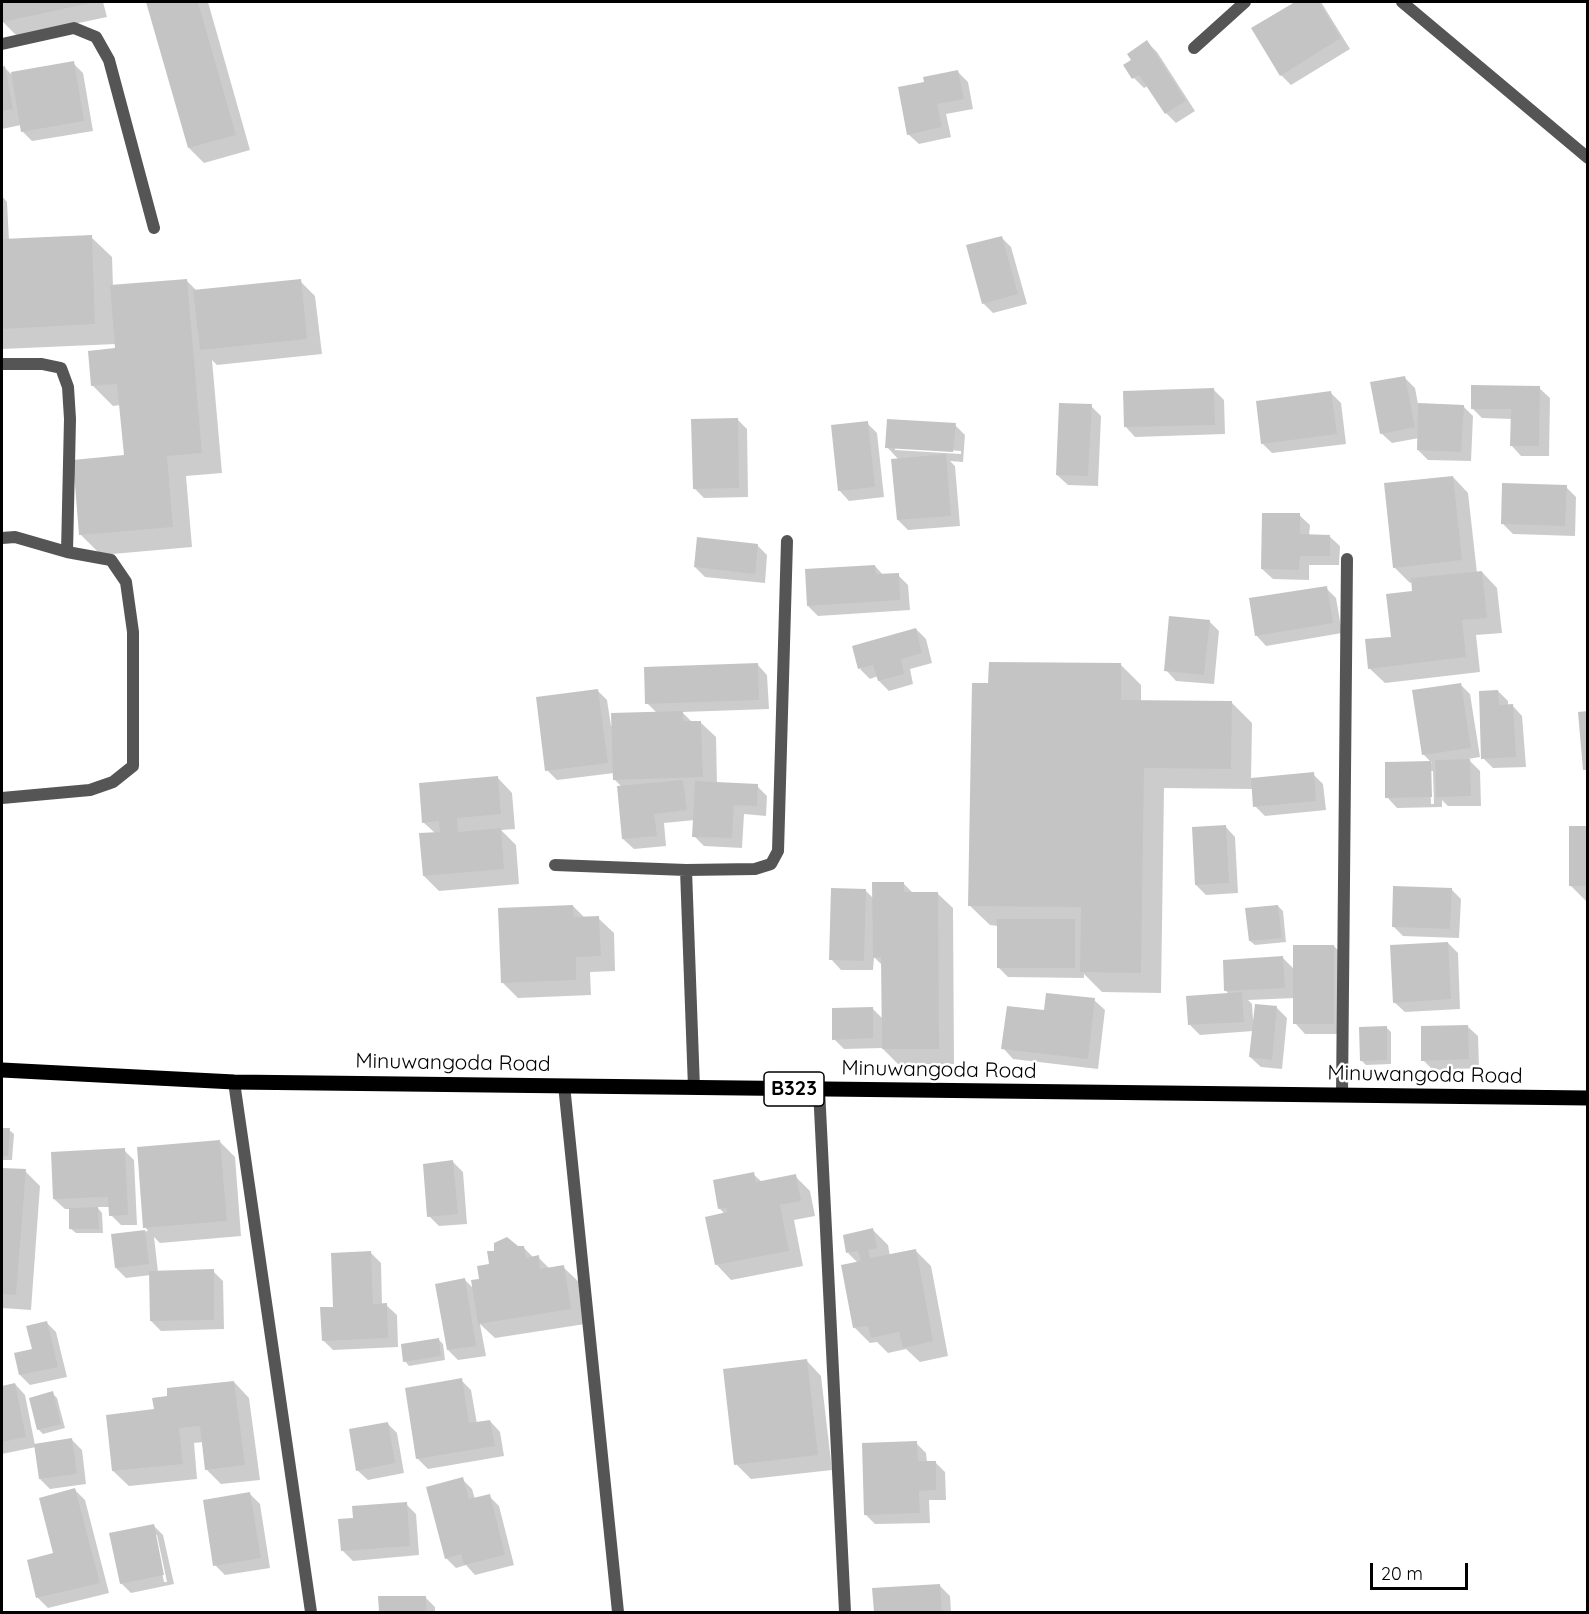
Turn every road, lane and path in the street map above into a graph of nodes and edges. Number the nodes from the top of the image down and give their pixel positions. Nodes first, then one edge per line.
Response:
1 (1245, 2) edge
2 (1402, 2) edge
3 (2, 44) edge
4 (1194, 48) dead end
5 (1587, 158) edge
6 (154, 228) dead end
7 (2, 364) edge
8 (2, 538) edge
9 (787, 541) dead end
10 (67, 552) junction
11 (1347, 559) dead end
12 (2, 798) edge
13 (555, 865) dead end
14 (686, 870) junction
15 (2, 1070) edge
16 (234, 1082) junction
17 (564, 1085) junction
18 (694, 1088) junction
19 (819, 1089) junction
20 (1342, 1095) junction
21 (1587, 1098) edge
22 (311, 1612) edge
23 (618, 1612) edge
24 (845, 1612) edge

1 - 4 street
2 - 5 street
3 - 6 street
7 - 10 street
8 - 10 street
9 - 14 street
10 - 12 street
11 - 20 street
13 - 14 street
14 - 18 street
15 - 16 main road, Minuwangoda Road / B323
16 - 17 main road, Minuwangoda Road / B323
16 - 22 street
17 - 18 main road, Minuwangoda Road / B323
17 - 23 street
18 - 19 main road, Minuwangoda Road / B323
19 - 20 main road, Minuwangoda Road / B323
19 - 24 street
20 - 21 main road, Minuwangoda Road / B323

